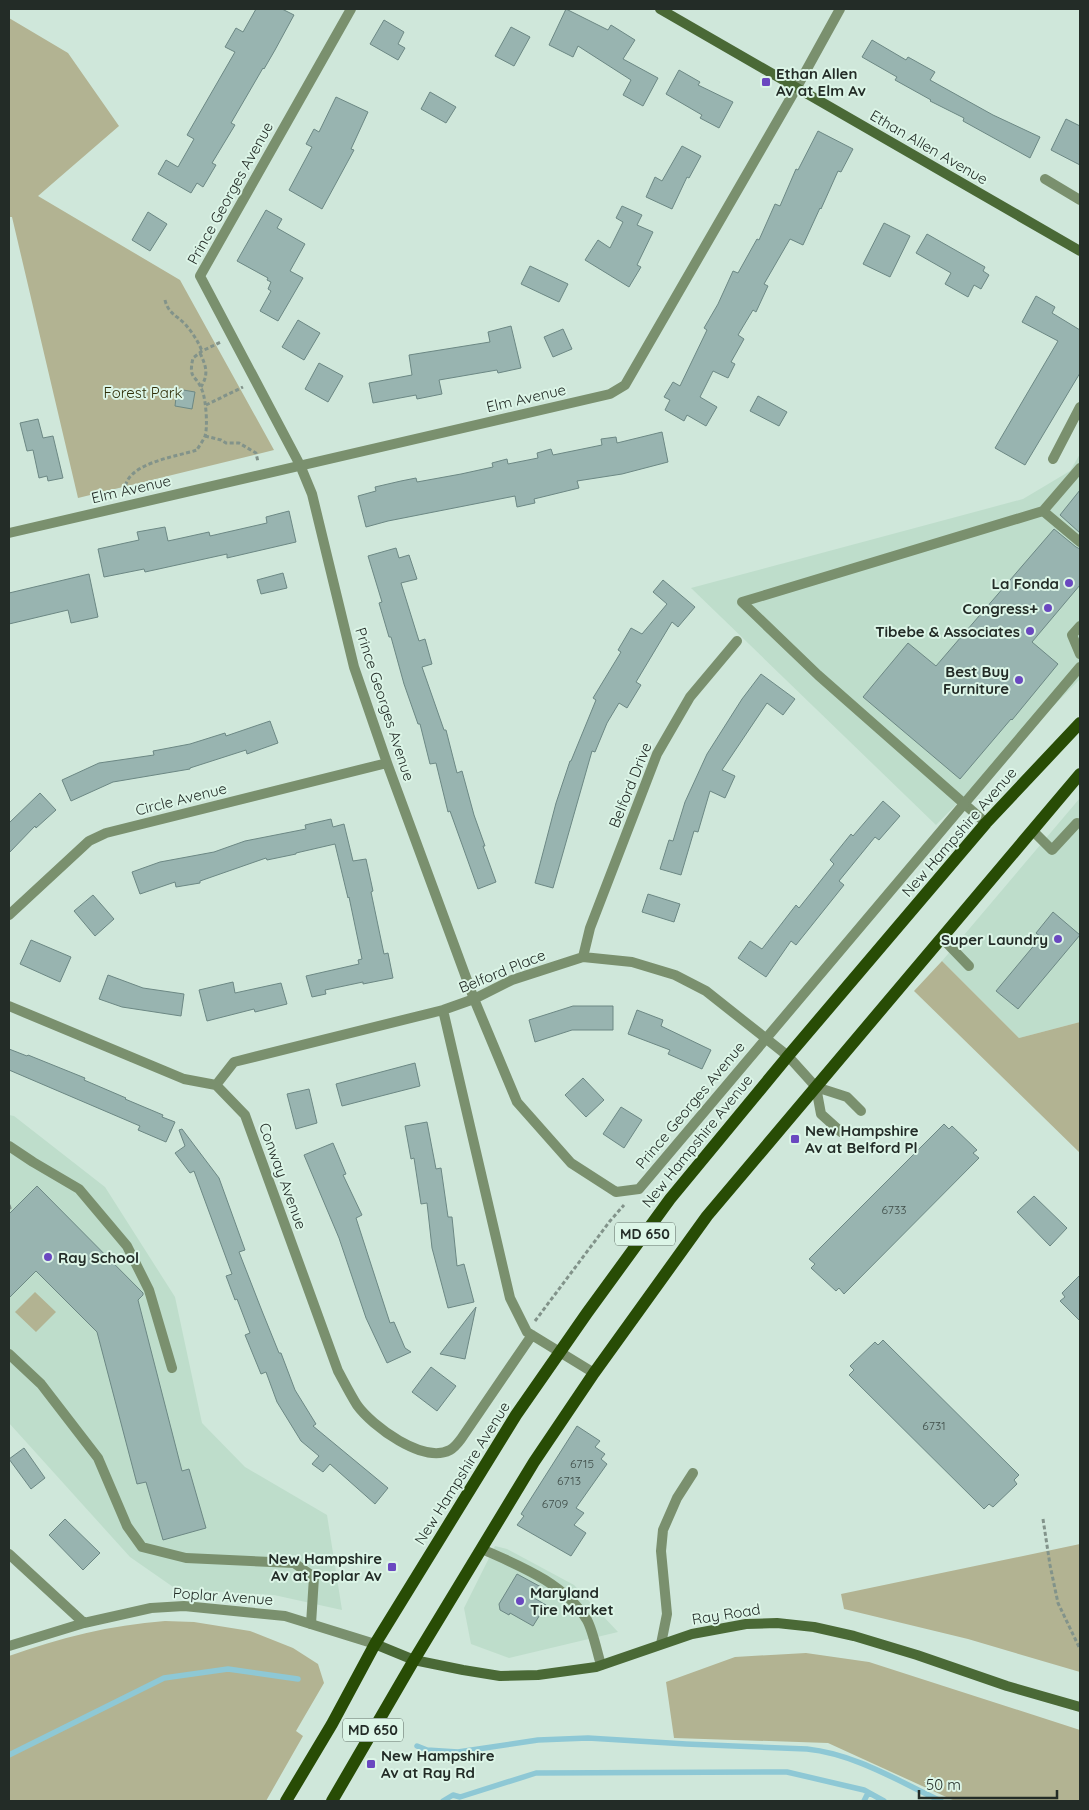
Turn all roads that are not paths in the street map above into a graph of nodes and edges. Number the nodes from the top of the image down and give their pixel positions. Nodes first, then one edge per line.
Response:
1 (351, 9) edge
2 (660, 9) edge
3 (840, 9) edge
4 (797, 87) junction
5 (1045, 179) dead end
6 (1080, 200) edge
7 (1080, 251) edge
8 (1080, 407) edge
9 (1054, 459) dead end
10 (300, 465) junction
11 (1080, 468) edge
12 (1044, 511) junction
13 (9, 533) edge
14 (1080, 542) edge
15 (1080, 626) edge
16 (737, 641) dead end
17 (1080, 654) edge
18 (1080, 667) edge
19 (1080, 722) edge
20 (387, 763) junction
21 (1080, 774) edge
22 (964, 804) junction
23 (986, 823) junction
24 (1078, 823) dead end
25 (1032, 831) junction
26 (9, 915) edge
27 (942, 938) junction
28 (583, 957) junction
29 (970, 966) dead end
30 (474, 999) junction
31 (9, 1006) edge
32 (443, 1010) junction
33 (766, 1037) junction
34 (788, 1056) junction
35 (216, 1085) junction
36 (816, 1087) junction
37 (861, 1111) dead end
38 (842, 1132) dead end
39 (9, 1146) edge
40 (530, 1333) junction
41 (560, 1351) junction
42 (9, 1354) edge
43 (172, 1368) dead end
44 (594, 1373) junction
45 (694, 1473) dead end
46 (482, 1549) junction
47 (9, 1554) edge
48 (84, 1623) junction
49 (311, 1624) junction
50 (375, 1644) junction
51 (661, 1644) junction
52 (9, 1646) edge
53 (414, 1660) junction
54 (601, 1665) junction
55 (1080, 1708) edge
56 (286, 1801) edge
57 (332, 1801) edge

1 - 10 street, Prince Georges Avenue
2 - 4 street, Ethan Allen Avenue
3 - 4 street, Elm Avenue
4 - 7 street, Ethan Allen Avenue
4 - 10 street, Elm Avenue
5 - 6 street
8 - 9 street
10 - 13 street, Elm Avenue
10 - 20 street, Prince Georges Avenue
11 - 12 street
12 - 14 street
12 - 22 street
15 - 17 street
16 - 28 street, Belford Drive
18 - 22 street, New Hampshire Avenue
19 - 23 main road, New Hampshire Avenue / MD 650
20 - 26 street, Circle Avenue
20 - 30 street, Prince Georges Avenue
21 - 25 main road, MD 650
22 - 23 street
22 - 33 street, New Hampshire Avenue
23 - 34 main road, New Hampshire Avenue / MD 650
24 - 25 street
25 - 27 main road, MD 650
27 - 29 street
27 - 36 main road, MD 650
28 - 30 street, Belford Place
28 - 33 street, Belford Place
30 - 32 street, Belford Place
30 - 33 street, Prince Georges Avenue
31 - 35 street
32 - 35 street, Belford Place
32 - 40 street
33 - 34 street, Belford Place
34 - 36 street, Belford Place
34 - 41 main road, New Hampshire Avenue / MD 650
35 - 40 street, Conway Avenue
36 - 37 street
36 - 38 street
36 - 44 main road, MD 650
39 - 43 street
40 - 41 street
41 - 44 street
41 - 50 main road, New Hampshire Avenue / MD 650
42 - 49 street
44 - 46 main road, MD 650
45 - 51 street
46 - 53 main road, MD 650
46 - 54 street
47 - 48 street
48 - 49 street, Poplar Avenue
48 - 52 street, Poplar Avenue
49 - 50 street, Poplar Avenue
50 - 53 street, Ray Road
50 - 56 main road, New Hampshire Avenue / MD 650
51 - 54 street, Ray Road
51 - 55 street, Ray Road
53 - 54 street, Ray Road
53 - 57 main road, MD 650

